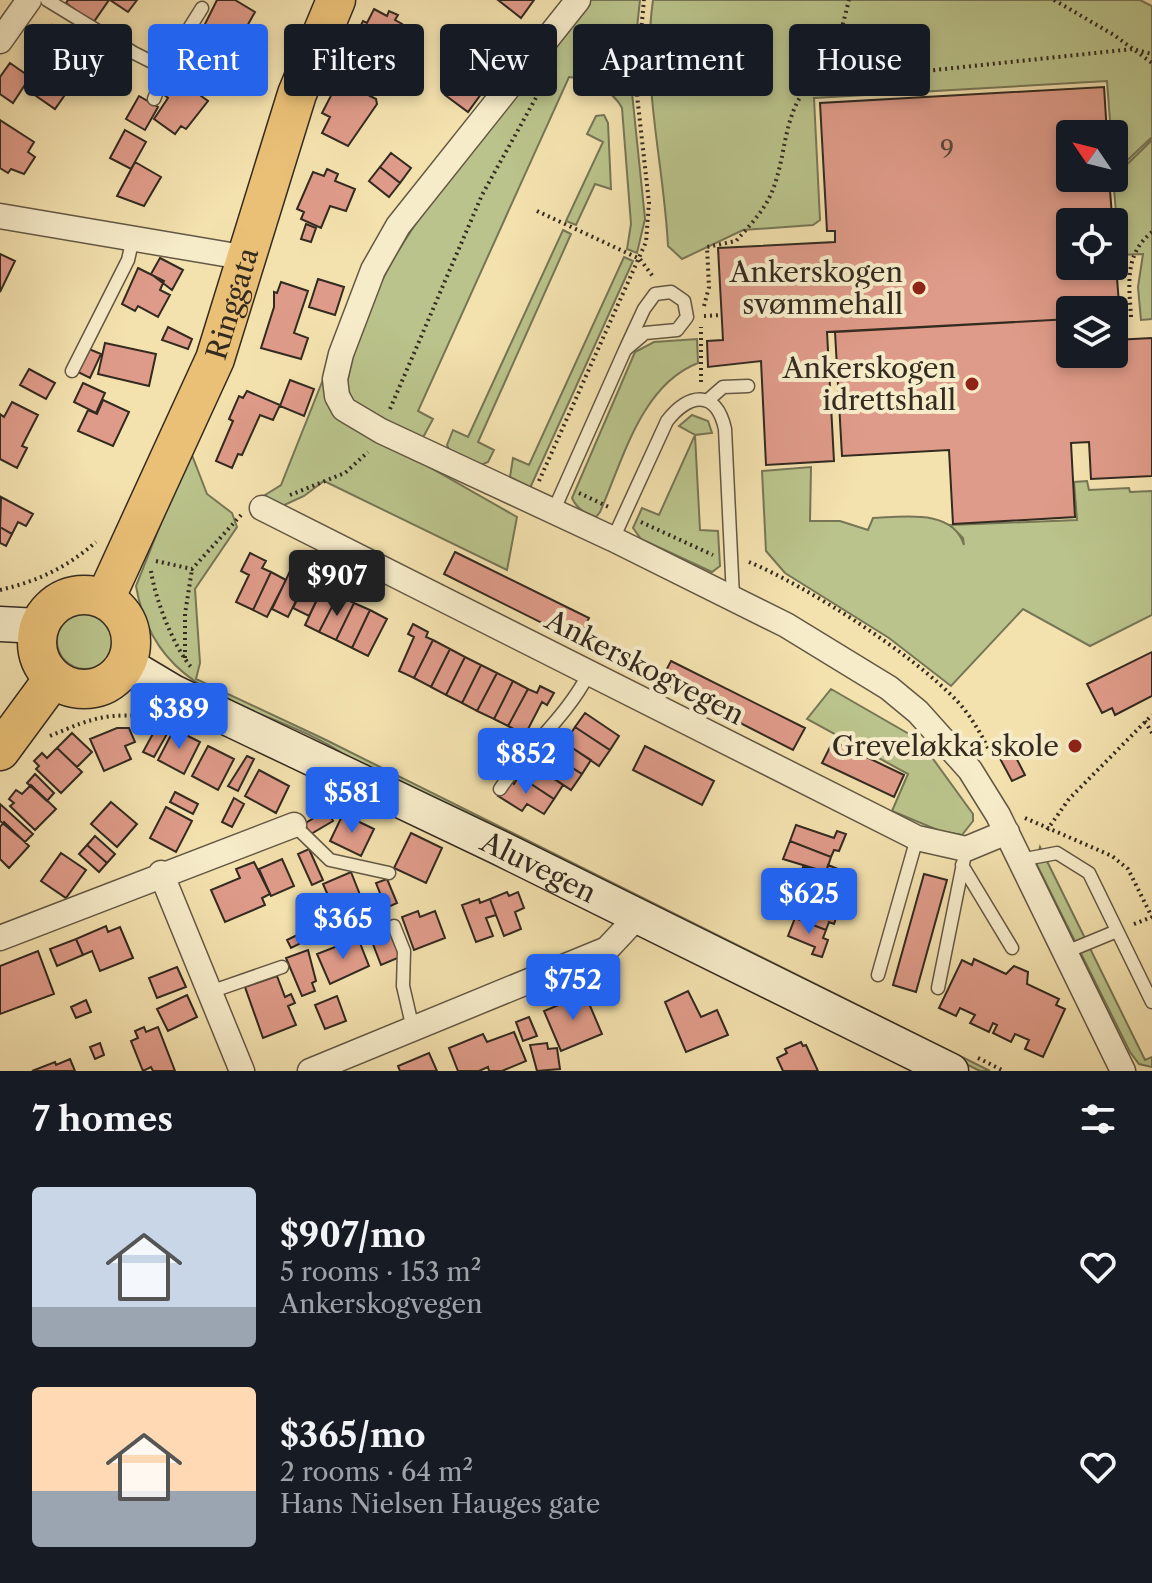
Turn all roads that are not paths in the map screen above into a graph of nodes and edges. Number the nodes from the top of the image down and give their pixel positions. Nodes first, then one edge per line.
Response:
1 (29, 0) edge
2 (47, 0) edge
3 (336, 0) edge
4 (578, 0) edge
5 (202, 8) dead end
6 (192, 24) edge
7 (2, 34) edge
8 (148, 60) edge
9 (155, 96) edge
10 (154, 99) dead end
11 (0, 216) edge
12 (133, 238) junction
13 (248, 258) junction
14 (625, 350) junction
15 (72, 371) dead end
16 (748, 386) dead end
17 (707, 401) junction
18 (262, 508) dead end
19 (553, 512) junction
20 (613, 539) junction
21 (733, 597) junction
22 (105, 599) junction
23 (0, 624) edge
24 (39, 626) junction
25 (126, 664) junction
26 (589, 673) junction
27 (53, 679) junction
28 (0, 751) edge
29 (500, 789) dead end
30 (294, 825) joint
31 (1007, 832) junction
32 (917, 838) junction
33 (964, 857) junction
34 (1020, 860) junction
35 (161, 873) junction
36 (389, 873) dead end
37 (637, 917) junction
38 (394, 926) dead end
39 (1117, 931) junction
40 (0, 938) edge
41 (1012, 948) dead end
42 (1066, 952) junction
43 (282, 967) dead end
44 (878, 975) dead end
45 (938, 988) dead end
46 (210, 992) junction
47 (1152, 1002) edge
48 (413, 1029) junction
49 (242, 1071) edge
50 (310, 1071) edge
51 (951, 1071) edge
52 (1123, 1071) edge

1 - 7 street
2 - 8 lane
3 - 13 main road, Ringgata
4 - 19 street
5 - 6 lane
9 - 10 lane
11 - 12 street
12 - 13 street
12 - 15 lane
13 - 22 main road, Ringgata
14 - 14 lane
14 - 19 lane
16 - 17 lane
17 - 20 lane
17 - 21 lane
18 - 26 street, Ankerskogvegen
19 - 20 street
20 - 21 street
21 - 31 street
22 - 24 main road
22 - 25 main road
23 - 24 main road
24 - 27 main road
25 - 27 main road
25 - 37 main road, Aluvegen
26 - 29 lane
26 - 32 street, Ankerskogvegen
27 - 28 main road
30 - 35 street
30 - 36 lane
31 - 33 street
31 - 34 street
32 - 33 street, Ankerskogvegen
32 - 44 lane
33 - 41 lane
33 - 45 lane
34 - 39 lane
34 - 42 street
35 - 40 street
35 - 46 street
37 - 48 street
37 - 51 main road, Aluvegen
38 - 48 lane
39 - 42 lane
39 - 47 lane
42 - 52 street
43 - 46 lane
46 - 49 street
48 - 50 street

